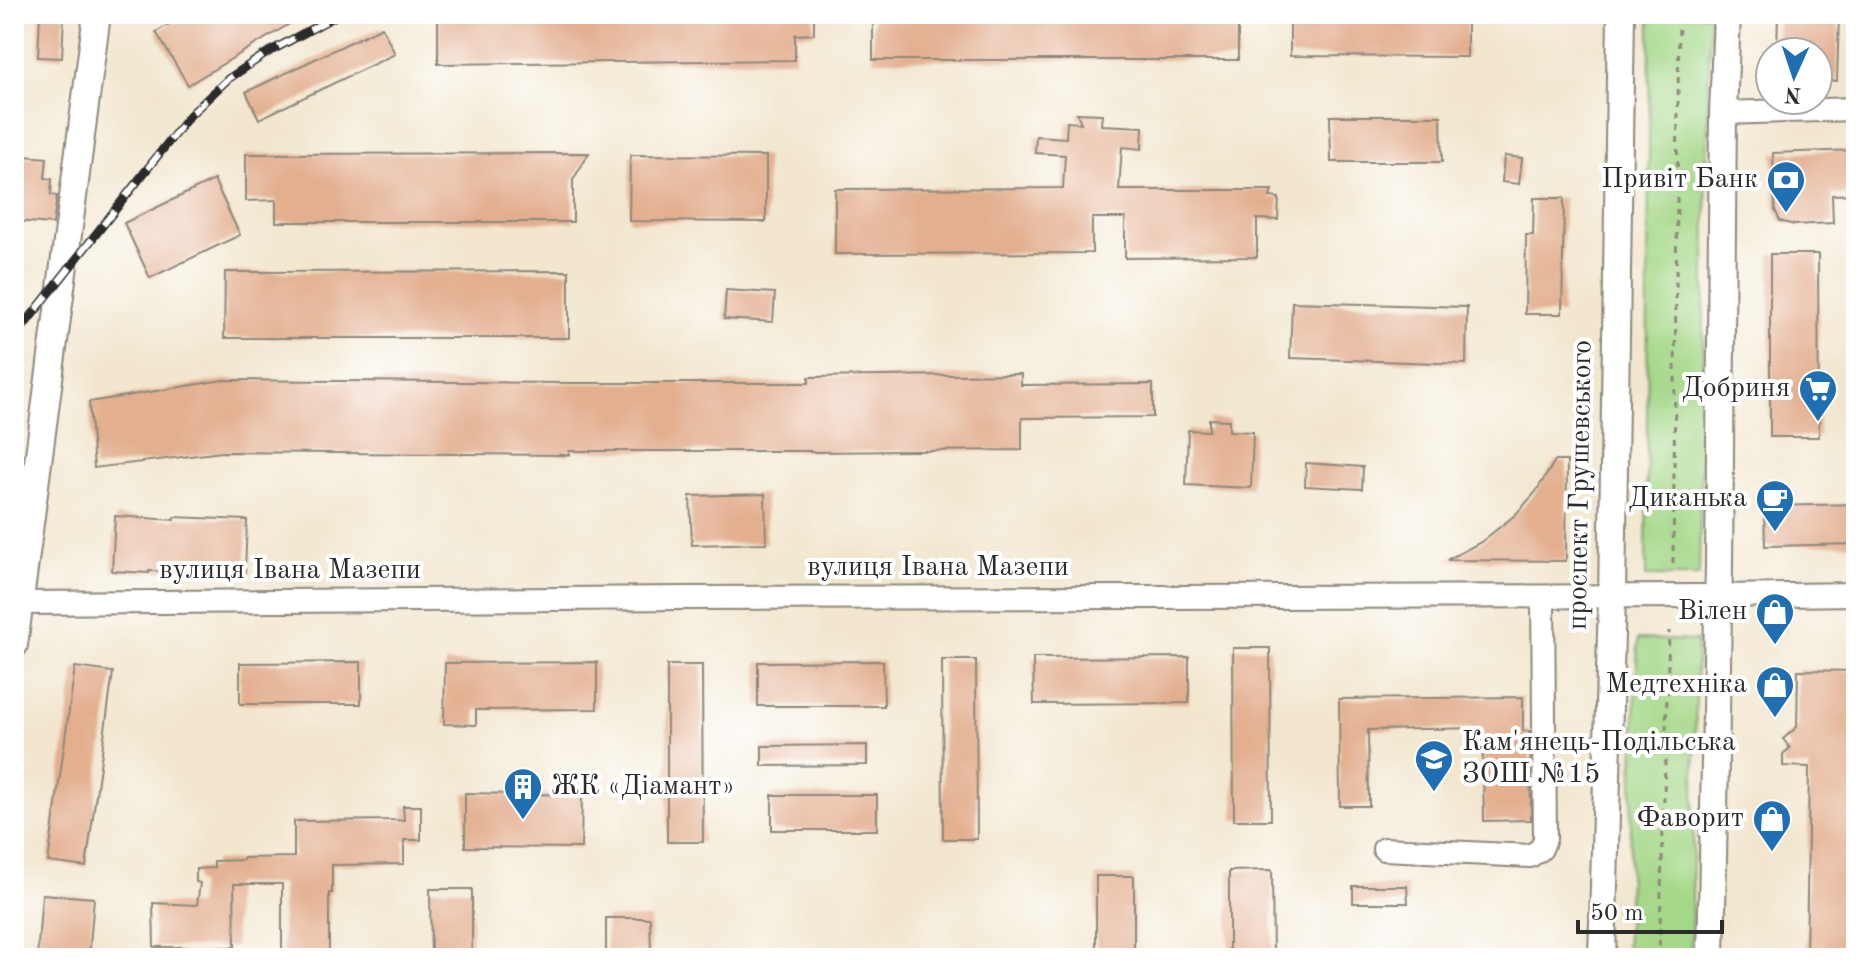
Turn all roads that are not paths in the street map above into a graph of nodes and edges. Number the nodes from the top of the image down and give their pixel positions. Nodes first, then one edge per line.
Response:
1 (97, 14) edge
2 (1621, 14) edge
3 (1727, 14) edge
4 (1856, 109) edge
5 (1723, 113) junction
6 (1856, 594) edge
7 (1718, 596) junction
8 (1543, 597) junction
9 (1612, 597) junction
10 (20, 603) junction
11 (14, 645) edge
12 (1384, 849) dead end
13 (1602, 958) edge
14 (1711, 958) edge

1 - 10 main road
2 - 9 main road, проспект Грушевського
3 - 5 main road
4 - 5 street
5 - 7 main road
6 - 7 street, вулиця Івана Мазепи
7 - 9 street, вулиця Івана Мазепи
7 - 14 main road
8 - 9 street, вулиця Івана Мазепи
8 - 10 street, вулиця Івана Мазепи
8 - 12 street
9 - 13 main road, проспект Грушевського
10 - 11 main road

